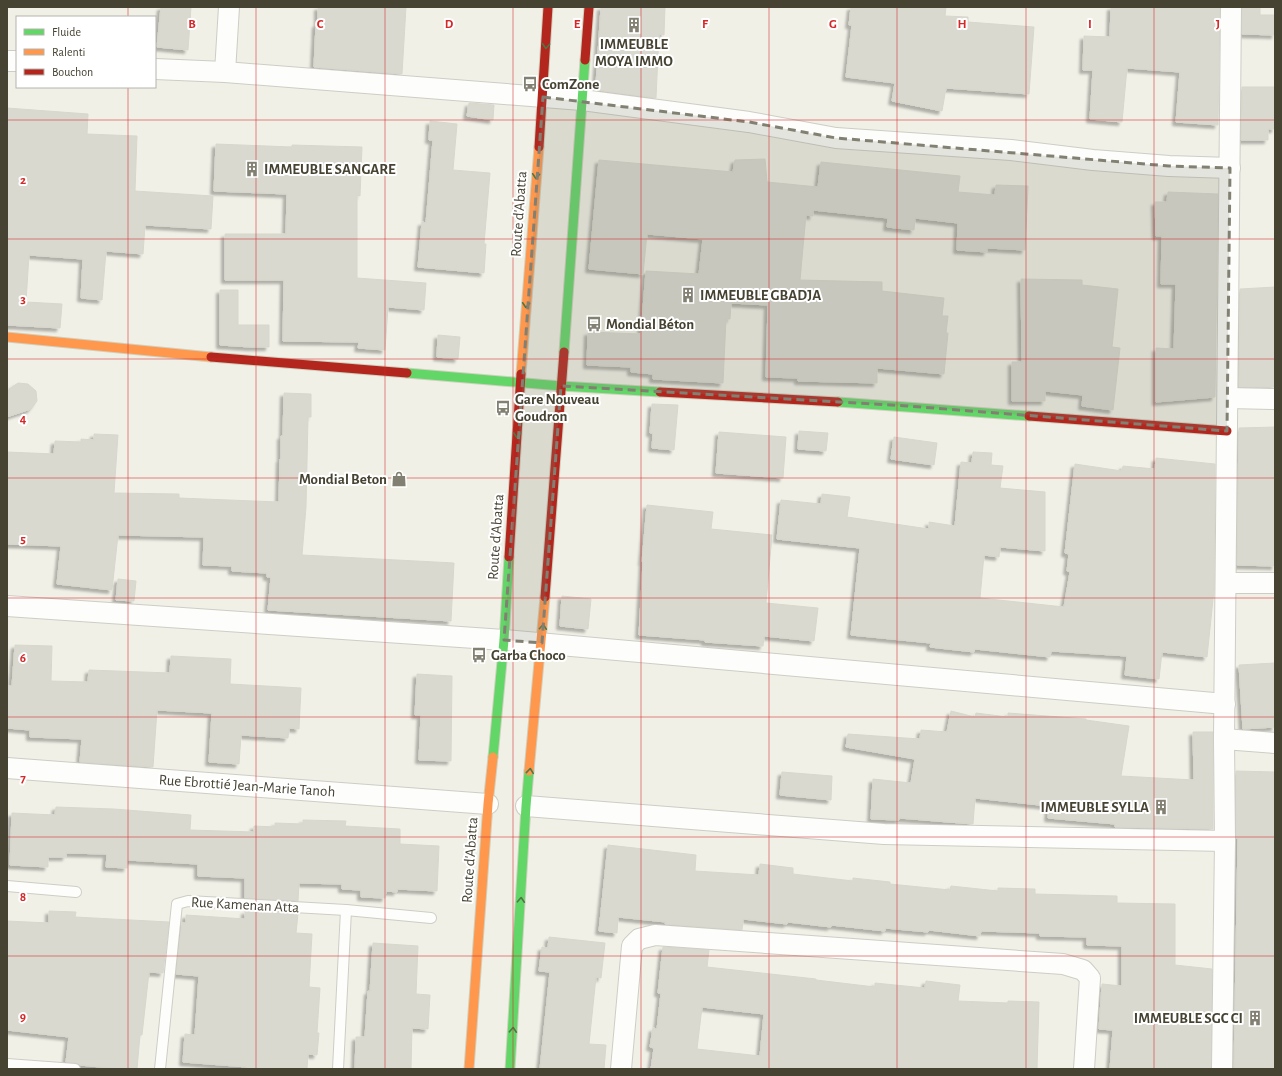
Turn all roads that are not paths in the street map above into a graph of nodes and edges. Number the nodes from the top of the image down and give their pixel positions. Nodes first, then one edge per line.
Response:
1 (229, 7) edge
2 (548, 7) edge
3 (589, 7) edge
4 (1231, 7) edge
5 (156, 69) edge
6 (225, 72) junction
7 (542, 97) junction
8 (582, 100) junction
9 (1230, 168) junction
10 (7, 337) edge
11 (520, 382) junction
12 (561, 386) junction
13 (1228, 398) junction
14 (1275, 399) edge
15 (1227, 431) junction
16 (1226, 583) junction
17 (1275, 583) edge
18 (7, 606) edge
19 (504, 640) junction
20 (542, 643) junction
21 (1225, 704) junction
22 (1224, 739) junction
23 (1275, 743) edge
24 (7, 768) edge
25 (488, 804) junction
26 (526, 806) junction
27 (1225, 841) junction
28 (7, 886) edge
29 (76, 892) dead end
30 (346, 910) junction
31 (431, 918) dead end
32 (7, 1064) edge
33 (75, 1069) edge
34 (160, 1069) edge
35 (338, 1069) edge
36 (469, 1069) edge
37 (510, 1069) edge
38 (621, 1069) edge
39 (1084, 1069) edge
40 (1222, 1069) edge

1 - 6 street
2 -> 7 street, Route d'Abatta
3 - 8 street
4 - 9 street
5 - 6 street
6 - 7 street
7 - 8 street
7 -> 11 street, Route d'Abatta
8 - 9 street
8 - 12 street
9 - 13 street
10 - 11 street
11 - 12 street
11 -> 19 street, Route d'Abatta
12 - 15 street
20 -> 12 street
13 - 14 street
13 - 15 street
15 - 16 street
16 - 17 street
16 - 21 street
18 - 19 street
19 - 20 street
19 - 25 street, Route d'Abatta
20 - 21 street
26 -> 20 street
21 - 22 street
22 - 23 street
22 - 27 street
24 - 25 street, Rue Ebrottié Jean-Marie Tanoh
25 - 36 street, Route d'Abatta
26 - 27 street
37 -> 26 street
27 - 40 street
28 - 29 lane
30 - 31 lane, Rue Kamenan Atta
30 - 34 lane, Rue Kamenan Atta
30 - 35 lane
32 - 33 lane
38 - 39 street

